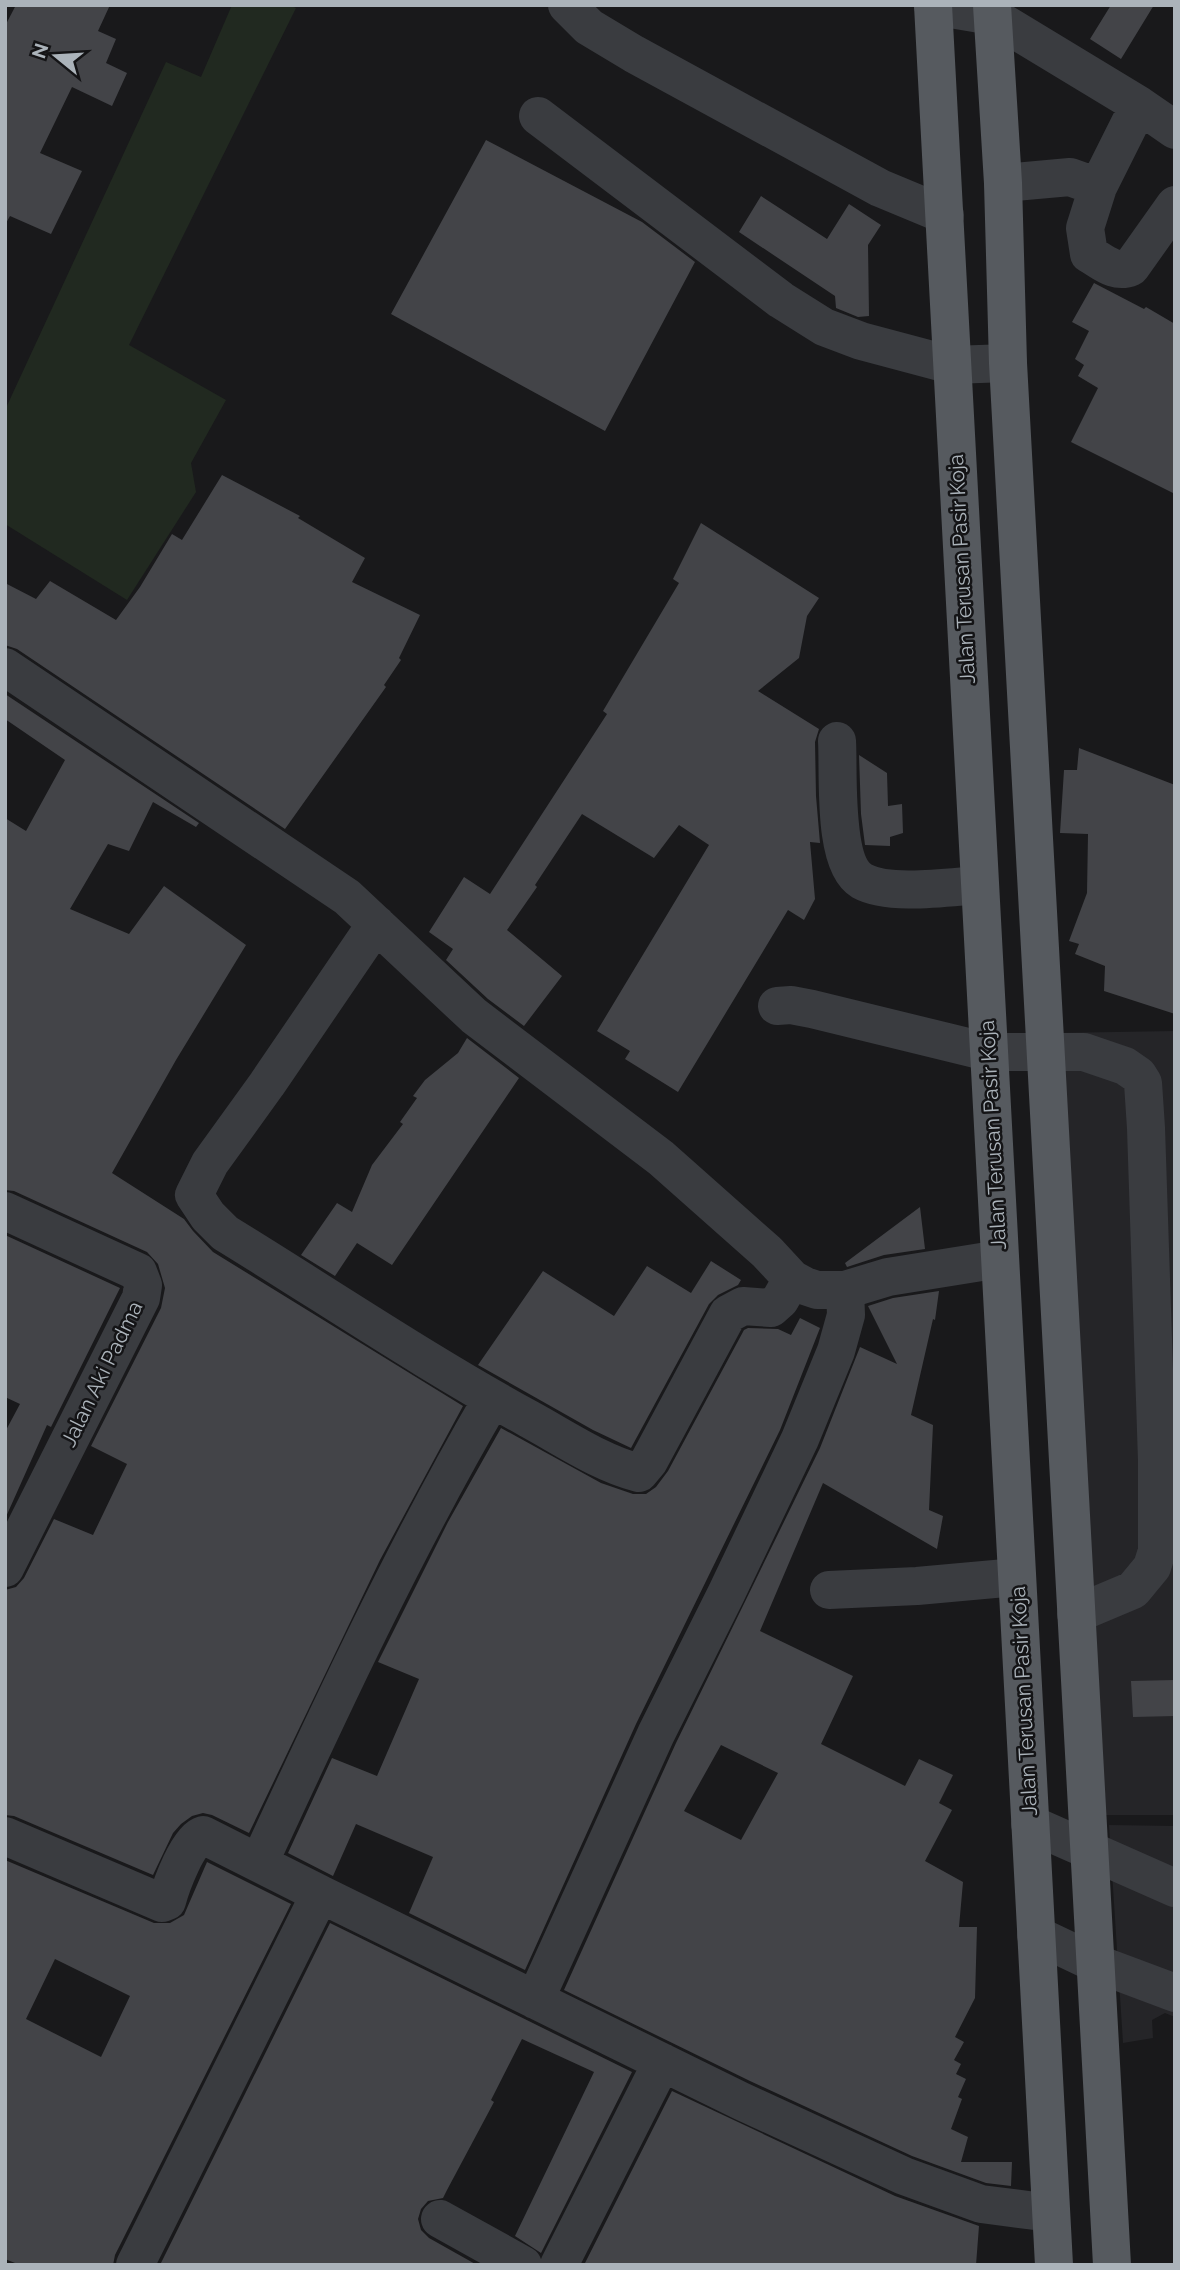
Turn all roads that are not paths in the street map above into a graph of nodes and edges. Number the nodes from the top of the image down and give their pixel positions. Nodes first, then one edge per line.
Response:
1 (567, 5) edge
2 (933, 6) edge
3 (992, 11) edge
4 (1139, 105) junction
5 (538, 116) dead end
6 (1175, 130) edge
7 (1003, 183) junction
8 (1098, 187) junction
9 (1175, 205) edge
10 (945, 215) junction
11 (1008, 363) junction
12 (951, 365) junction
13 (5, 667) edge
14 (837, 741) dead end
15 (979, 885) junction
16 (376, 924) junction
17 (777, 1006) dead end
18 (988, 1052) junction
19 (1045, 1052) junction
20 (5, 1212) edge
21 (1000, 1259) junction
22 (793, 1279) junction
23 (845, 1290) junction
24 (492, 1399) junction
25 (5, 1568) edge
26 (1017, 1577) junction
27 (829, 1590) dead end
28 (1076, 1614) junction
29 (1030, 1824) junction
30 (5, 1836) edge
31 (1089, 1849) junction
32 (259, 1863) junction
33 (1175, 1888) edge
34 (320, 1894) junction
35 (1036, 1935) junction
36 (1095, 1963) junction
37 (1175, 1993) edge
38 (534, 2000) junction
39 (662, 2062) junction
40 (1051, 2213) junction
41 (440, 2219) dead end
42 (135, 2265) edge
43 (523, 2265) edge
44 (559, 2265) edge
45 (1054, 2265) edge
46 (1112, 2265) edge

1 - 10 street
2 - 3 street
2 - 10 main road, Jalan Terusan Pasir Koja
3 - 4 street
3 - 7 main road
4 - 6 street
4 - 8 street
5 - 12 street
7 - 8 street
7 - 11 main road
8 - 9 street
10 - 12 main road, Jalan Terusan Pasir Koja
11 - 12 street
11 - 19 main road
12 - 15 main road, Jalan Terusan Pasir Koja
13 - 16 street
14 - 15 street
15 - 18 main road, Jalan Terusan Pasir Koja
16 - 22 street
16 - 24 street
17 - 18 street
18 - 19 street
18 - 21 main road, Jalan Terusan Pasir Koja
19 - 28 main road
19 - 28 street
20 - 25 street, Jalan Aki Padma
21 - 23 street
21 - 26 main road, Jalan Terusan Pasir Koja
22 - 23 street
22 - 24 street
23 - 38 street
24 - 32 street
26 - 27 street
26 - 29 main road, Jalan Terusan Pasir Koja
28 - 31 main road
29 - 31 street
29 - 35 main road, Jalan Terusan Pasir Koja
30 - 32 street
31 - 33 street
31 - 36 main road
32 - 34 street
34 - 38 street
34 - 42 street
35 - 36 street
35 - 40 main road, Jalan Terusan Pasir Koja
36 - 37 street
36 - 46 main road
38 - 39 street
39 - 40 street
39 - 44 street
40 - 45 main road, Jalan Terusan Pasir Koja
41 - 43 street

